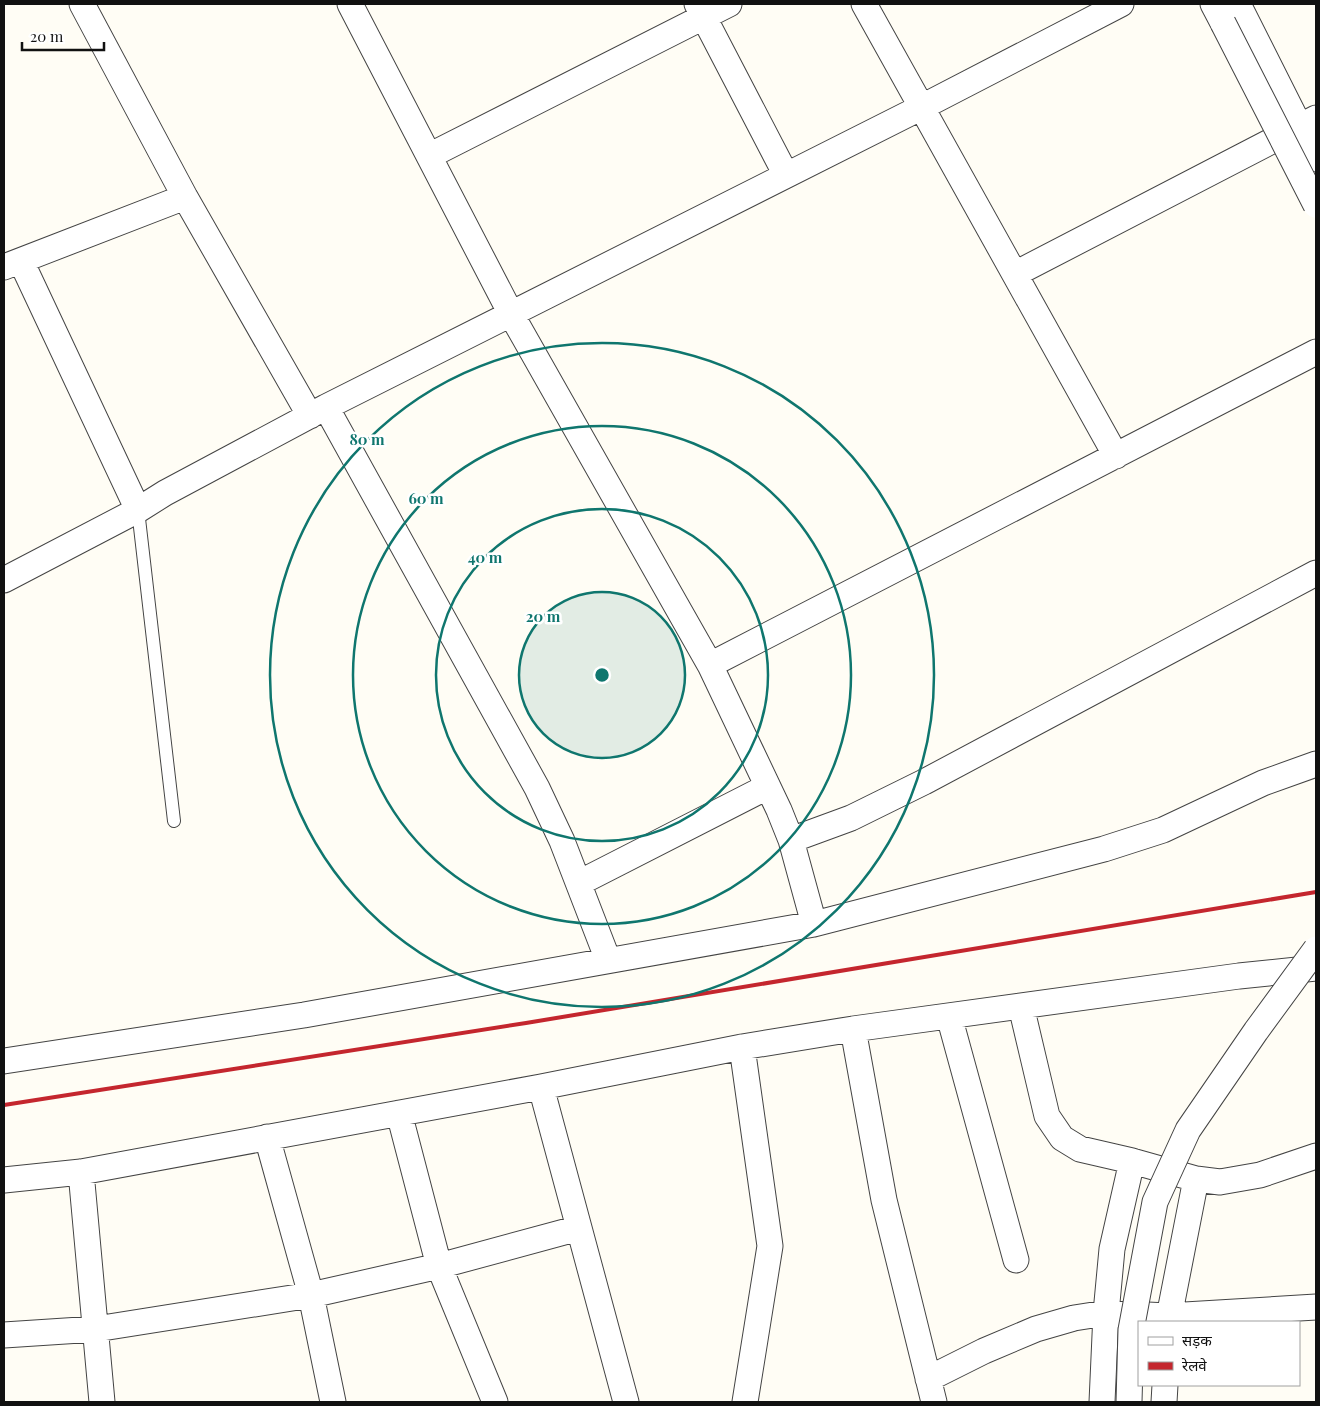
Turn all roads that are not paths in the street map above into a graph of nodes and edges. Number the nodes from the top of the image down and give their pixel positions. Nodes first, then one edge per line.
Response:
1 (82, 4) edge
2 (729, 4) edge
3 (864, 4) edge
4 (1121, 4) edge
5 (1238, 4) edge
6 (354, 5) edge
7 (700, 11) edge
8 (1218, 14) edge
9 (922, 107) junction
10 (1308, 122) edge
11 (429, 156) junction
12 (1316, 159) edge
13 (786, 175) junction
14 (184, 197) junction
15 (1316, 205) edge
16 (12, 264) edge
17 (1015, 274) junction
18 (511, 314) junction
19 (1316, 352) edge
20 (318, 412) junction
21 (1116, 456) junction
22 (138, 510) junction
23 (1316, 573) edge
24 (4, 580) edge
25 (710, 665) junction
26 (1316, 764) edge
27 (767, 787) junction
28 (174, 821) dead end
29 (790, 840) junction
30 (579, 883) junction
31 (814, 924) junction
32 (1316, 949) edge
33 (608, 960) junction
34 (1316, 968) edge
35 (1021, 1006) junction
36 (949, 1016) junction
37 (853, 1029) junction
38 (742, 1047) junction
39 (4, 1061) edge
40 (541, 1087) junction
41 (399, 1113) junction
42 (266, 1137) junction
43 (1316, 1156) edge
44 (1132, 1161) junction
45 (81, 1172) junction
46 (1196, 1179) junction
47 (4, 1180) edge
48 (579, 1228) junction
49 (1016, 1260) dead end
50 (439, 1266) junction
51 (311, 1295) junction
52 (1316, 1307) edge
53 (1106, 1313) junction
54 (1168, 1319) edge
55 (96, 1329) junction
56 (4, 1335) edge
57 (1165, 1386) edge
58 (931, 1390) edge
59 (102, 1402) edge
60 (332, 1402) edge
61 (494, 1402) edge
62 (626, 1402) edge
63 (745, 1402) edge
64 (1102, 1402) edge
65 (1129, 1402) edge
66 (1164, 1402) edge

1 - 14 street
2 - 7 street
3 - 9 street
4 - 9 street
5 - 10 street
6 - 11 street
7 - 11 street
7 - 13 street
8 - 15 street, bridge
9 - 13 street
9 - 17 street
10 - 12 street
10 - 17 street
11 - 18 street
13 - 18 street
14 - 16 street
14 - 20 street
16 - 22 street
17 - 21 street
18 - 20 street
18 - 25 street
19 - 21 street
20 - 22 street
20 - 30 street
21 - 25 street
22 - 24 street
22 - 28 lane
23 - 29 street
25 - 27 street
26 - 31 street
27 - 29 street
27 - 30 street
29 - 31 street
30 - 33 street
31 - 33 street
32 - 65 street, bridge
33 - 39 street
34 - 35 street
35 - 36 street
35 - 44 street
36 - 37 street
36 - 49 street
37 - 38 street
37 - 58 street
38 - 40 street
38 - 63 street
40 - 41 street
40 - 48 street
41 - 42 street
41 - 50 street
42 - 45 street
42 - 51 street
43 - 46 street
44 - 46 street
44 - 53 street
45 - 47 street
45 - 55 street
46 - 54 street
48 - 50 street
48 - 62 street
50 - 51 street
50 - 61 street
51 - 55 street
51 - 60 street
52 - 54 street
53 - 54 street
53 - 58 street
53 - 64 street
55 - 56 street
55 - 59 street
57 - 66 street

